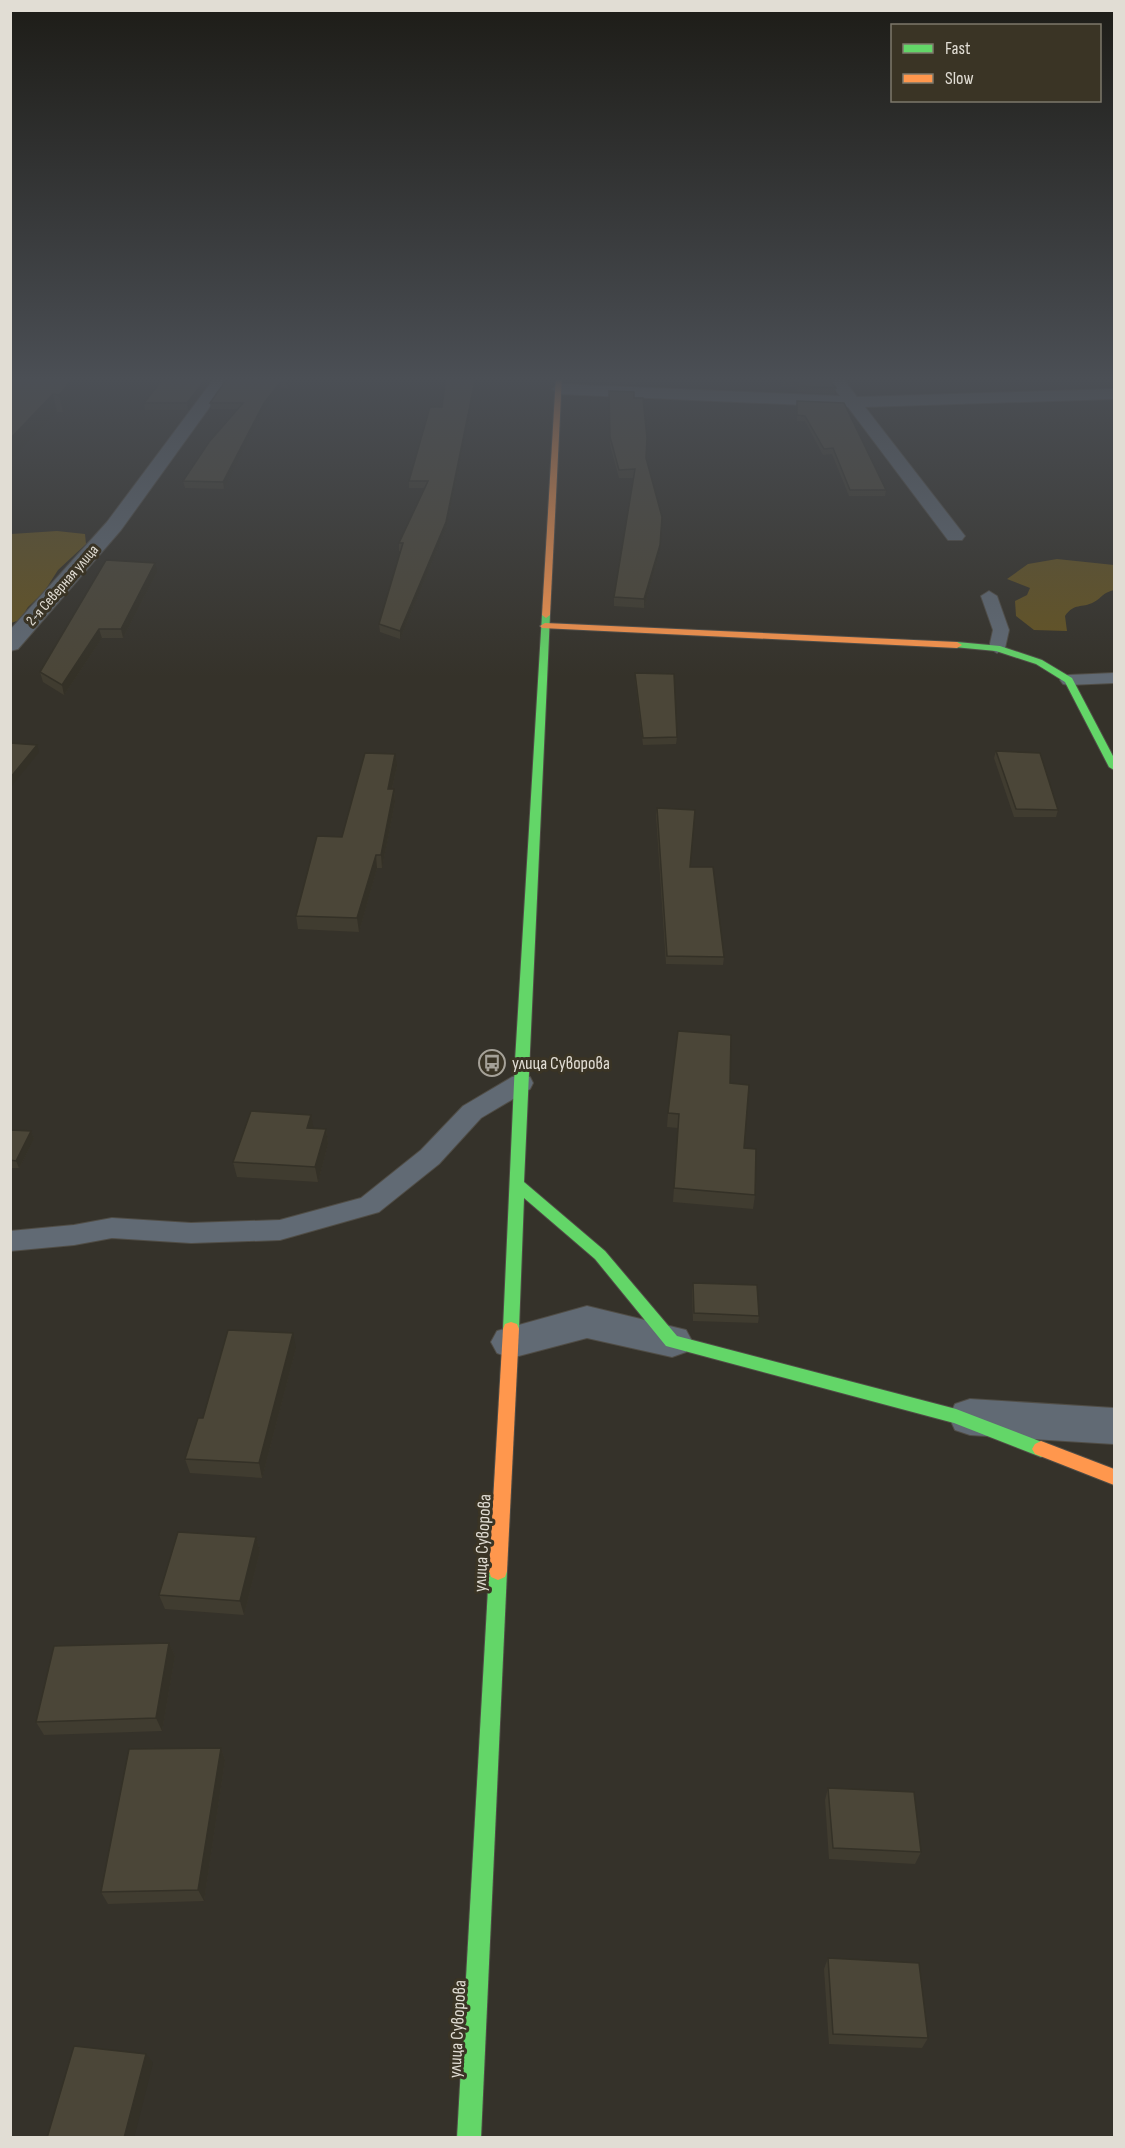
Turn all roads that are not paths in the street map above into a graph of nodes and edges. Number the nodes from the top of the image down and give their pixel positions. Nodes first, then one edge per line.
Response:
1 (150, 476) edge
2 (554, 476) edge
3 (909, 476) edge
4 (955, 536) dead end
5 (989, 596) dead end
6 (545, 626) junction
7 (10, 644) edge
8 (997, 648) junction
9 (1114, 678) edge
10 (1069, 680) junction
11 (1114, 767) edge
12 (521, 1083) junction
13 (518, 1185) junction
14 (10, 1241) edge
15 (672, 1341) junction
16 (511, 1342) junction
17 (956, 1416) junction
18 (1114, 1426) edge
19 (1114, 1477) edge
20 (469, 2138) edge

1 - 7 street, 2-я Северная улица
2 - 6 street, улица Суворова
3 - 4 street
5 - 8 lane
6 - 8 street
6 - 12 street, улица Суворова
8 - 10 street
9 - 10 lane
10 - 11 street
12 - 13 street, улица Суворова
12 - 14 lane
13 - 15 street
13 - 16 street, улица Суворова
15 - 16 street
15 - 17 street
16 - 20 street, улица Суворова
17 - 18 street
17 - 19 street

